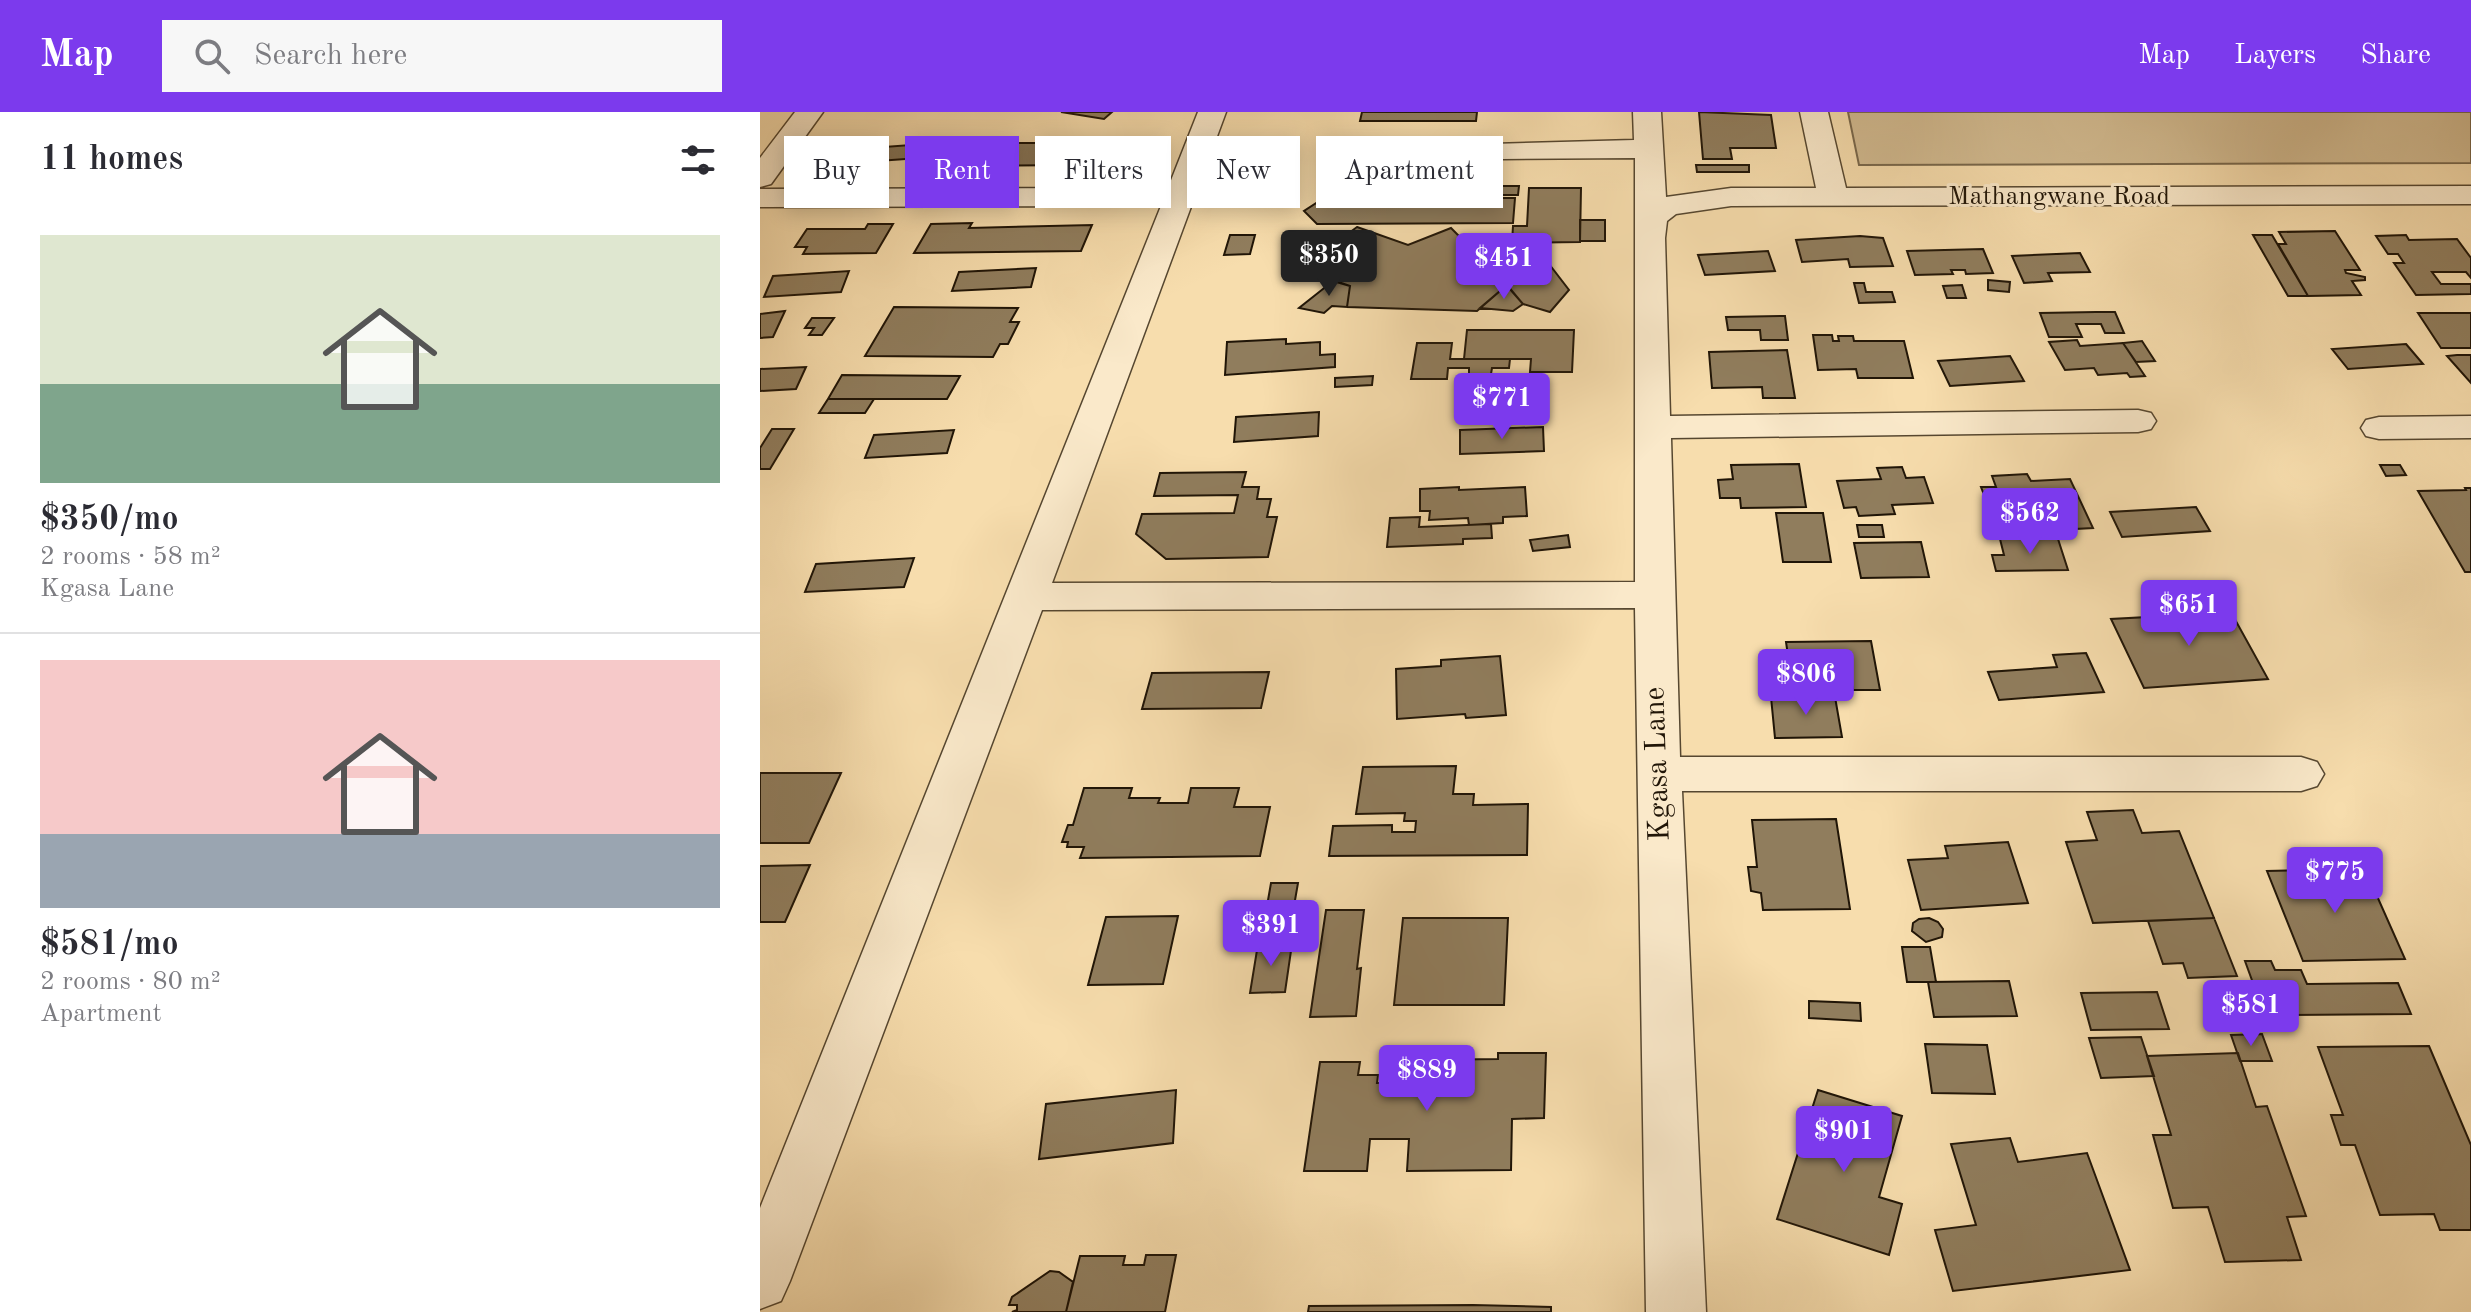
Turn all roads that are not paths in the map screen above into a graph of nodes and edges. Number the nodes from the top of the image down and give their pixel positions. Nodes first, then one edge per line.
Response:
1 (809, 112) edge
2 (1212, 112) edge
3 (1647, 112) edge
4 (1814, 112) edge
5 (1648, 149) junction
6 (1503, 150) edge
7 (760, 178) edge
8 (2471, 195) edge
9 (1181, 197) junction
10 (760, 198) edge
11 (1833, 198) junction
12 (1652, 217) junction
13 (2138, 421) dead end
14 (1651, 427) junction
15 (2471, 427) edge
16 (2379, 428) dead end
17 (1654, 595) junction
18 (1027, 597) junction
19 (1658, 774) junction
20 (2301, 774) dead end
21 (760, 1281) edge
22 (1676, 1312) edge

1 - 7 street
2 - 9 street
3 - 5 street, Kgasa Lane
4 - 11 street
5 - 6 street
5 - 12 street, Kgasa Lane
8 - 11 street, Mathangwane Road
9 - 10 street
9 - 18 street
11 - 12 street, Mathangwane Road
12 - 14 street, Kgasa Lane
13 - 14 street
14 - 17 street, Kgasa Lane
15 - 16 street
17 - 18 street
17 - 19 street, Kgasa Lane
18 - 21 street
19 - 20 street
19 - 22 street, Kgasa Lane

